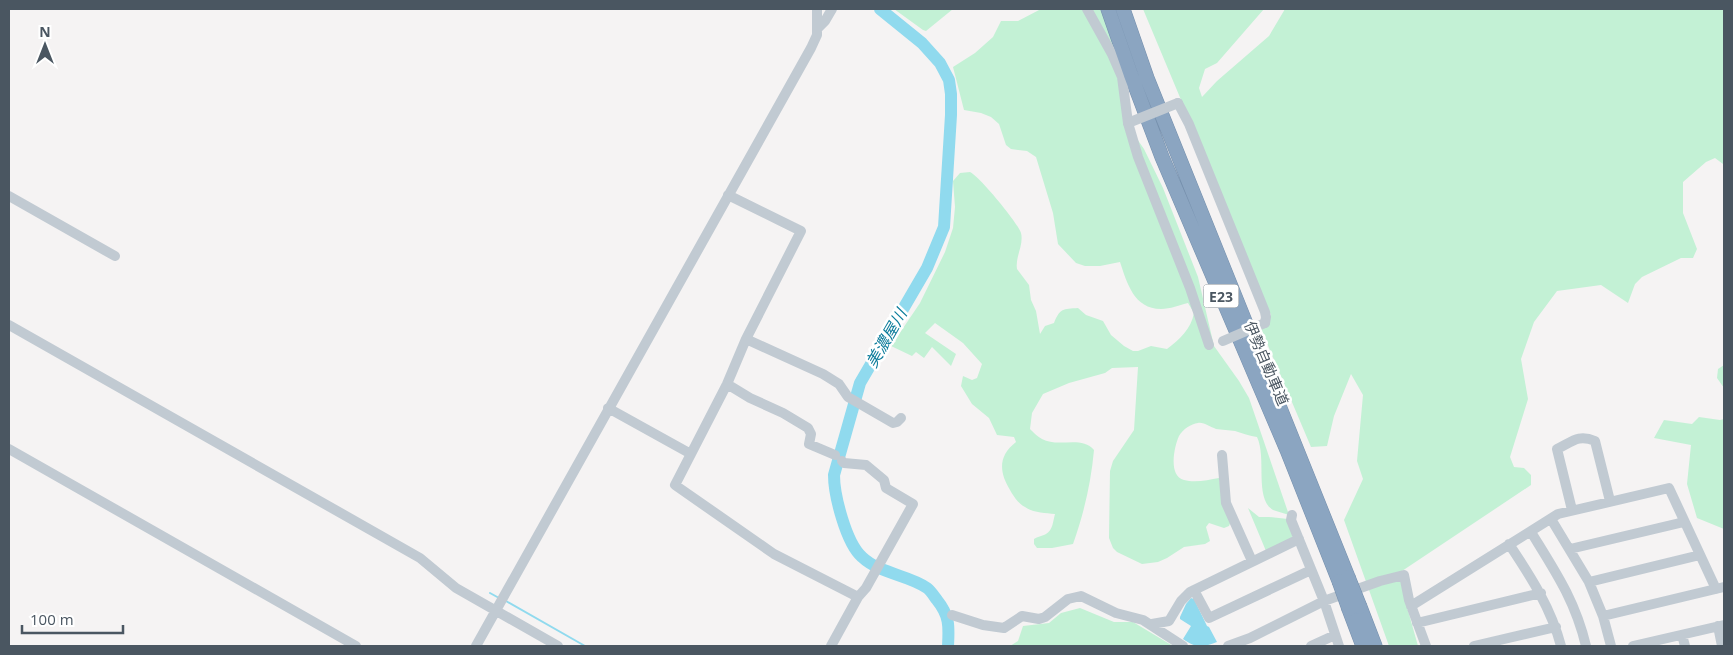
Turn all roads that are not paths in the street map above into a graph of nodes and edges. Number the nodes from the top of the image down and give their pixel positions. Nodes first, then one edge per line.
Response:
1 (817, 9) edge
2 (832, 9) edge
3 (1087, 9) edge
4 (1108, 9) edge
5 (1122, 9) edge
6 (818, 28) junction
7 (1128, 123) junction
8 (728, 195) junction
9 (9, 196) edge
10 (115, 256) dead end
11 (9, 325) edge
12 (746, 339) junction
13 (1223, 341) dead end
14 (1209, 346) dead end
15 (727, 384) junction
16 (608, 408) junction
17 (901, 418) dead end
18 (9, 450) edge
19 (692, 454) junction
20 (1222, 455) dead end
21 (1610, 501) junction
22 (1572, 510) junction
23 (1292, 515) dead end
24 (1551, 519) junction
25 (1684, 522) junction
26 (1531, 532) junction
27 (1298, 539) junction
28 (1509, 544) junction
29 (1570, 549) junction
30 (1700, 556) junction
31 (1252, 561) junction
32 (1310, 570) junction
33 (1343, 579) junction
34 (1589, 582) junction
35 (1720, 588) edge
36 (1194, 590) junction
37 (1541, 593) junction
38 (858, 598) junction
39 (1324, 601) junction
40 (1411, 606) junction
41 (1355, 608) junction
42 (496, 611) junction
43 (952, 615) dead end
44 (1603, 616) junction
45 (1417, 623) junction
46 (1152, 624) junction
47 (1721, 625) edge
48 (1556, 627) junction
49 (1335, 635) junction
50 (1682, 635) junction
51 (1647, 645) edge
52 (356, 646) edge
53 (476, 646) edge
54 (558, 646) edge
55 (831, 646) edge
56 (1183, 646) edge
57 (1228, 646) edge
58 (1311, 646) edge
59 (1339, 646) edge
60 (1363, 646) edge
61 (1375, 646) edge
62 (1426, 646) edge
63 (1474, 646) edge
64 (1561, 646) edge
65 (1586, 646) edge
66 (1611, 646) edge
67 (1633, 646) edge
68 (1685, 646) edge
69 (1722, 646) edge

1 - 6 street
2 - 6 street
3 - 7 street
4 - 33 highway, 伊勢自動車道 / E23
5 - 33 highway, 伊勢自動車道 / E23
6 - 8 street
7 - 13 street, bridge
7 - 14 street
8 - 12 street
8 - 16 street
9 - 10 street
11 - 42 street
12 - 15 street
12 - 17 street
15 - 19 street
15 - 38 street
16 - 19 street
16 - 42 street
18 - 52 street
19 - 38 street
20 - 31 street
21 - 22 street
21 - 22 street
21 - 25 street
22 - 24 street
23 - 27 street
24 - 26 street
24 - 29 street
25 - 29 street
25 - 30 street
26 - 28 street
26 - 65 street
27 - 31 street
27 - 32 street
28 - 37 street
28 - 40 street
29 - 34 street
30 - 34 street
30 - 35 street
31 - 36 street
32 - 36 street
32 - 39 street
33 - 41 highway, 伊勢自動車道, bridge
34 - 44 street
35 - 44 street
36 - 46 street
37 - 45 street
37 - 48 street
38 - 55 street
39 - 40 street
39 - 49 street
39 - 57 street
40 - 45 street
41 - 60 highway, 伊勢自動車道
41 - 61 highway, 伊勢自動車道
42 - 53 street
42 - 54 street
43 - 46 street
44 - 66 street
45 - 62 street
46 - 56 street
47 - 50 street
47 - 69 street
48 - 63 street
48 - 64 street
49 - 58 street
49 - 59 street
50 - 51 street
50 - 68 street
51 - 67 street

